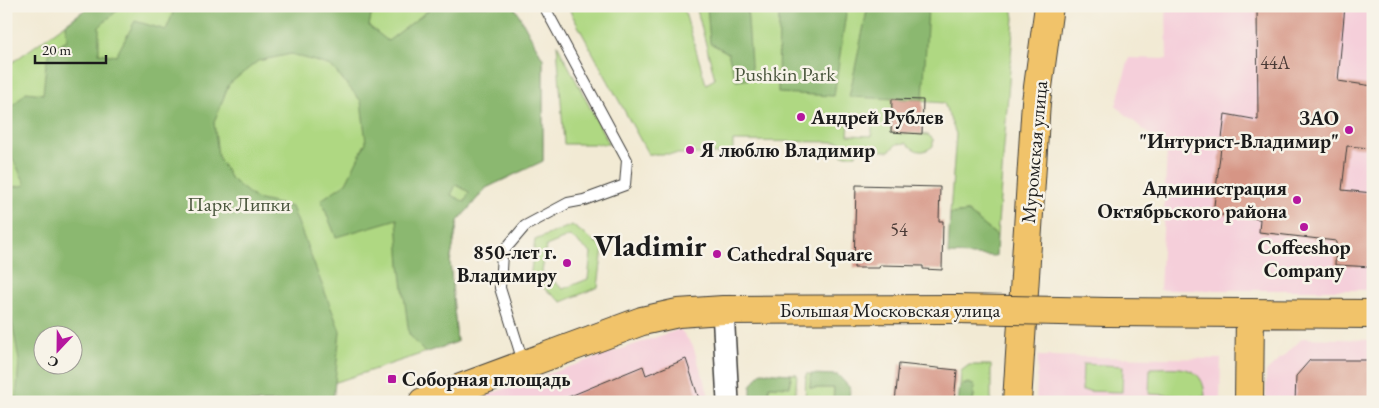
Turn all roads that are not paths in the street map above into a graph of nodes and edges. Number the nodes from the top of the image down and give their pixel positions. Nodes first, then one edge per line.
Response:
1 (544, 6) edge
2 (1049, 6) edge
3 (723, 310) junction
4 (1250, 313) junction
5 (1373, 314) edge
6 (524, 365) junction
7 (423, 402) edge
8 (728, 402) edge
9 (1017, 402) edge
10 (1249, 402) edge

1 - 6 lane
2 - 9 main road, Муромская улица
3 - 4 main road, Большая Московская улица, bridge
3 - 6 main road, Большая Московская улица
3 - 8 street
4 - 5 main road, Большая Московская улица
4 - 10 main road
6 - 7 main road, Большая Московская улица

